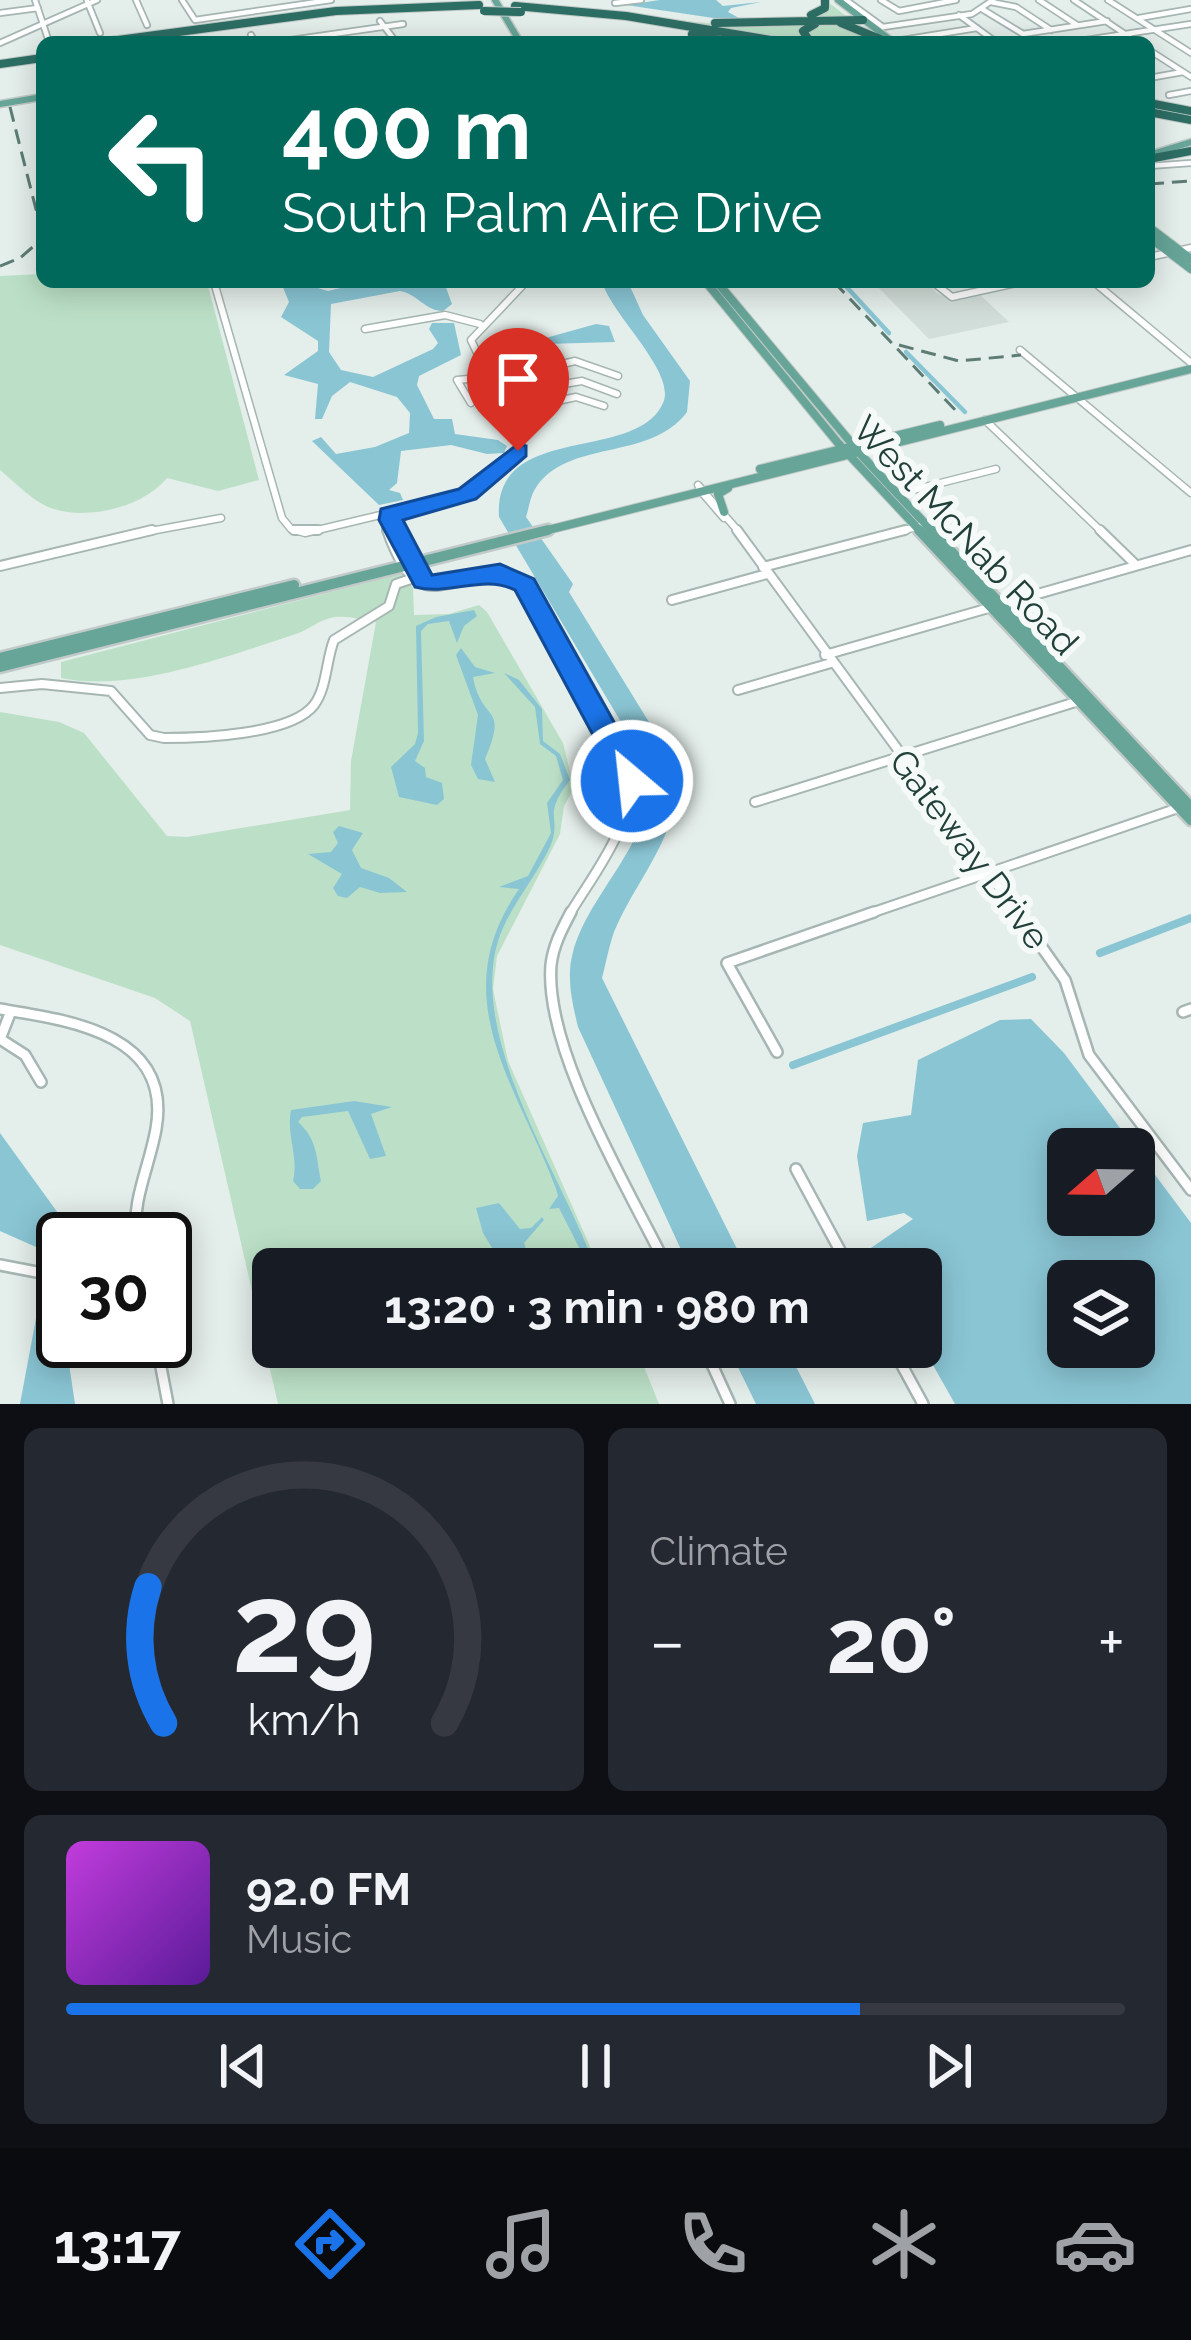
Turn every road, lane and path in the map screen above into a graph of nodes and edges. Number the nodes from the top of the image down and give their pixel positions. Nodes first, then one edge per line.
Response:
1 (35, 0) edge
2 (97, 0) edge
3 (136, 0) edge
4 (182, 0) edge
5 (332, 0) edge
6 (492, 0) edge
7 (640, 0) edge
8 (835, 0) edge
9 (881, 0) edge
10 (1039, 0) edge
11 (1074, 0) edge
12 (1108, 0) edge
13 (955, 1) edge
14 (991, 1) edge
15 (88, 2) edge
16 (615, 3) dead end
17 (38, 8) junction
18 (481, 8) junction
19 (916, 8) junction
20 (983, 9) junction
21 (1191, 9) edge
22 (0, 13) edge
23 (598, 15) junction
24 (959, 16) junction
25 (853, 17) junction
26 (1138, 18) junction
27 (863, 20) junction
28 (933, 20) junction
29 (1107, 21) junction
30 (769, 23) junction
31 (43, 24) junction
32 (336, 24) dead end
33 (382, 24) junction
34 (403, 24) dead end
35 (147, 25) dead end
36 (1078, 26) junction
37 (298, 28) dead end
38 (976, 28) junction
39 (1191, 28) edge
40 (1160, 29) junction
41 (1051, 30) junction
42 (680, 31) junction
43 (341, 32) junction
44 (1126, 33) junction
45 (47, 36) edge
46 (102, 36) edge
47 (111, 36) edge
48 (166, 36) edge
49 (184, 36) edge
50 (201, 36) edge
51 (303, 36) edge
52 (316, 36) edge
53 (391, 36) edge
54 (517, 36) edge
55 (702, 36) edge
56 (709, 36) edge
57 (720, 36) edge
58 (733, 36) edge
59 (742, 36) edge
60 (802, 36) edge
61 (880, 36) edge
62 (884, 36) edge
63 (885, 36) edge
64 (919, 36) edge
65 (988, 36) edge
66 (1108, 36) edge
67 (1130, 36) edge
68 (1, 42) edge
69 (1191, 53) edge
70 (1155, 54) edge
71 (36, 55) edge
72 (1163, 59) junction
73 (0, 60) edge
74 (1155, 61) edge
75 (1188, 74) edge
76 (1155, 77) edge
77 (1191, 91) edge
78 (1172, 94) dead end
79 (36, 98) edge
80 (0, 104) edge
81 (1155, 110) edge
82 (1191, 116) edge
83 (1191, 146) edge
84 (1155, 157) edge
85 (1155, 159) edge
86 (1191, 163) edge
87 (1155, 234) edge
88 (1155, 240) edge
89 (1191, 246) edge
90 (1172, 250) junction
91 (1155, 253) edge
92 (1191, 260) edge
93 (1191, 269) edge
94 (216, 288) edge
95 (522, 288) edge
96 (711, 288) edge
97 (722, 288) edge
98 (941, 288) edge
99 (991, 288) edge
100 (1101, 288) edge
101 (479, 325) junction
102 (365, 330) dead end
103 (1020, 350) dead end
104 (1191, 366) edge
105 (494, 369) junction
106 (618, 376) dead end
107 (564, 385) junction
108 (542, 391) junction
109 (514, 392) junction
110 (617, 394) dead end
111 (1073, 395) junction
112 (471, 404) dead end
113 (604, 406) dead end
114 (986, 420) junction
115 (851, 450) junction
116 (996, 469) dead end
117 (758, 477) junction
118 (702, 489) junction
119 (897, 494) junction
120 (1191, 494) edge
121 (386, 515) junction
122 (724, 515) junction
123 (220, 518) dead end
124 (922, 526) junction
125 (1188, 554) edge
126 (0, 566) edge
127 (1137, 566) junction
128 (408, 568) junction
129 (765, 571) junction
130 (256, 598) junction
131 (672, 600) dead end
132 (997, 606) junction
133 (828, 659) junction
134 (0, 662) edge
135 (0, 688) edge
136 (739, 690) dead end
137 (1084, 699) junction
138 (901, 757) junction
139 (755, 802) dead end
140 (1188, 806) edge
141 (1191, 820) edge
142 (988, 874) junction
143 (6, 1010) edge
144 (777, 1052) dead end
145 (41, 1082) dead end
146 (796, 1169) dead end
147 (1191, 1190) edge
148 (131, 1212) edge
149 (658, 1248) edge
150 (839, 1248) edge
151 (0, 1265) edge
152 (36, 1272) edge
153 (161, 1368) edge
154 (714, 1368) edge
155 (903, 1368) edge
156 (168, 1404) edge
157 (730, 1404) edge
158 (923, 1404) edge

1 - 17 street
2 - 15 street
3 - 35 street
4 - 5 street
6 - 54 main road
7 - 16 street
8 - 25 main road
8 - 27 main road
8 - 28 street
8 - 30 highway
9 - 19 street
10 - 36 street
11 - 29 street
12 - 26 street
13 - 19 street
14 - 20 street
14 - 41 street
15 - 31 street
15 - 46 street
17 - 22 street
17 - 31 street
18 - 23 highway, bridge
18 - 47 highway
18 - 48 highway
18 - 49 highway
18 - 50 highway
19 - 28 street
20 - 24 street
20 - 41 street
21 - 26 street
23 - 30 highway
23 - 42 highway
23 - 57 highway
23 - 58 highway
23 - 59 highway
24 - 28 street
24 - 38 street
25 - 27 highway
25 - 30 highway
25 - 62 main road
26 - 40 street
27 - 63 main road
29 - 36 street
29 - 44 street
31 - 45 street
31 - 68 street
32 - 43 street
33 - 34 street
33 - 43 street
33 - 53 street
36 - 41 street
37 - 51 street
38 - 64 street
38 - 65 street
39 - 40 street
40 - 44 street
40 - 69 street
42 - 55 highway
42 - 56 highway
43 - 52 street
44 - 66 street
44 - 67 street
60 - 61 highway
70 - 72 street
71 - 73 highway
72 - 74 street
72 - 75 street
75 - 76 street
77 - 78 street
79 - 80 main road
81 - 82 highway
83 - 84 highway
85 - 86 street
87 - 90 main road
88 - 90 main road
89 - 90 street
90 - 91 street
90 - 92 main road
90 - 93 main road
94 - 121 street
95 - 101 street
96 - 115 main road, West McNab Road
97 - 115 main road, West McNab Road
98 - 99 street
100 - 104 street
101 - 102 street
101 - 105 street
103 - 111 street
104 - 111 main road
105 - 109 street
105 - 112 street
106 - 107 street
107 - 108 street
107 - 110 street
108 - 109 street
108 - 113 street
109 - 121 street
111 - 114 main road
111 - 115 main road
111 - 120 street
114 - 115 main road
114 - 127 street
115 - 117 main road
115 - 118 main road
115 - 119 main road, West McNab Road
115 - 124 main road, West McNab Road
116 - 119 street
117 - 118 main road
117 - 122 main road
118 - 122 street, Gateway Drive
118 - 128 main road
119 - 124 main road, West McNab Road
121 - 128 street
122 - 129 street, Gateway Drive
123 - 126 street
124 - 129 street
124 - 132 main road, West McNab Road
125 - 127 street
127 - 132 street
128 - 130 main road
128 - 135 street
128 - 149 street
129 - 131 street
129 - 133 street, Gateway Drive
130 - 134 main road
130 - 134 main road
132 - 133 street
132 - 137 main road, West McNab Road
133 - 136 street
133 - 138 street, Gateway Drive
137 - 138 street
137 - 140 main road, West McNab Road
138 - 139 street
138 - 142 street, Gateway Drive
140 - 141 main road, West McNab Road
140 - 142 street
142 - 144 street
142 - 147 street, Gateway Drive
143 - 145 street
143 - 148 street
146 - 150 street
151 - 152 street
153 - 156 street
154 - 157 street
155 - 158 street

